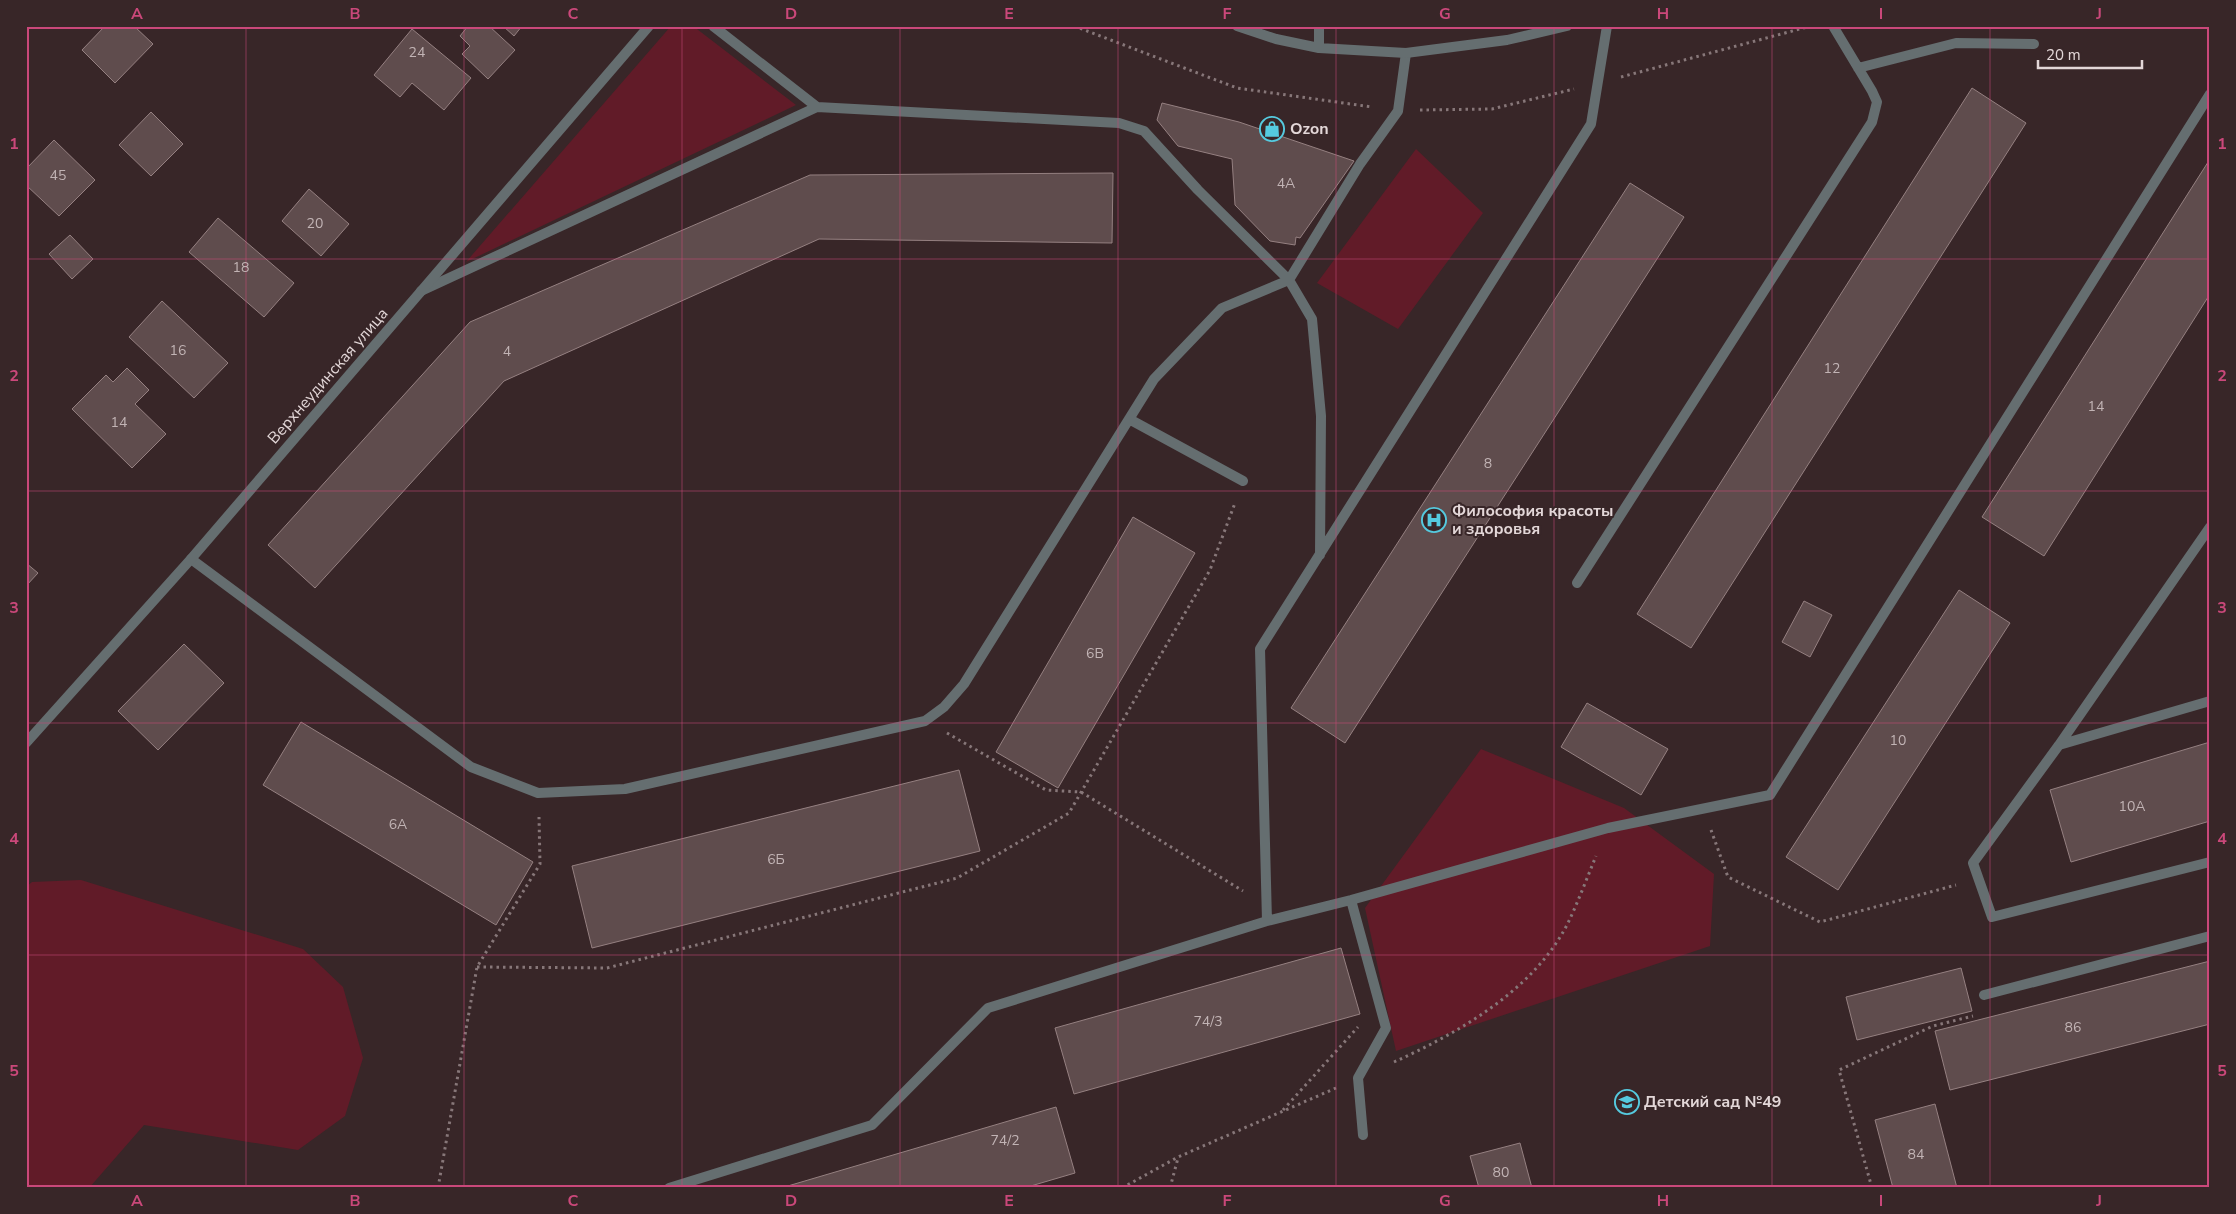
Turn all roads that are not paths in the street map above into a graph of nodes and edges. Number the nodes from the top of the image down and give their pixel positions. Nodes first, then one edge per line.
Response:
1 (649, 26) edge
2 (713, 26) edge
3 (1237, 26) edge
4 (1319, 26) edge
5 (1567, 26) edge
6 (1607, 26) edge
7 (1833, 26) edge
8 (2034, 44) dead end
9 (1319, 48) junction
10 (1406, 53) junction
11 (1858, 68) junction
12 (2210, 94) edge
13 (817, 107) junction
14 (1289, 280) junction
15 (421, 291) junction
16 (1129, 419) junction
17 (1243, 481) road end
18 (2210, 527) edge
19 (1320, 555) junction
20 (191, 559) junction
21 (1577, 584) dead end
22 (2210, 701) edge
23 (26, 743) edge
24 (2059, 745) junction
25 (2210, 862) edge
26 (1351, 900) junction
27 (1267, 921) junction
28 (2210, 936) edge
29 (1984, 995) road end
30 (1364, 1135) dead end
31 (669, 1188) edge

1 - 15 street, Верхнеудинская улица
2 - 13 street
3 - 9 street
4 - 9 street
5 - 10 street
6 - 19 street
7 - 11 street
8 - 11 street
9 - 10 street
10 - 14 street
11 - 21 street
12 - 26 street
13 - 14 street
13 - 15 street
14 - 16 street
14 - 19 street
15 - 20 street, Верхнеудинская улица
16 - 17 street
16 - 20 street
18 - 24 street
19 - 27 street
20 - 23 street, Верхнеудинская улица
22 - 24 street
24 - 25 street
26 - 27 street
26 - 30 street
27 - 31 street
28 - 29 street

